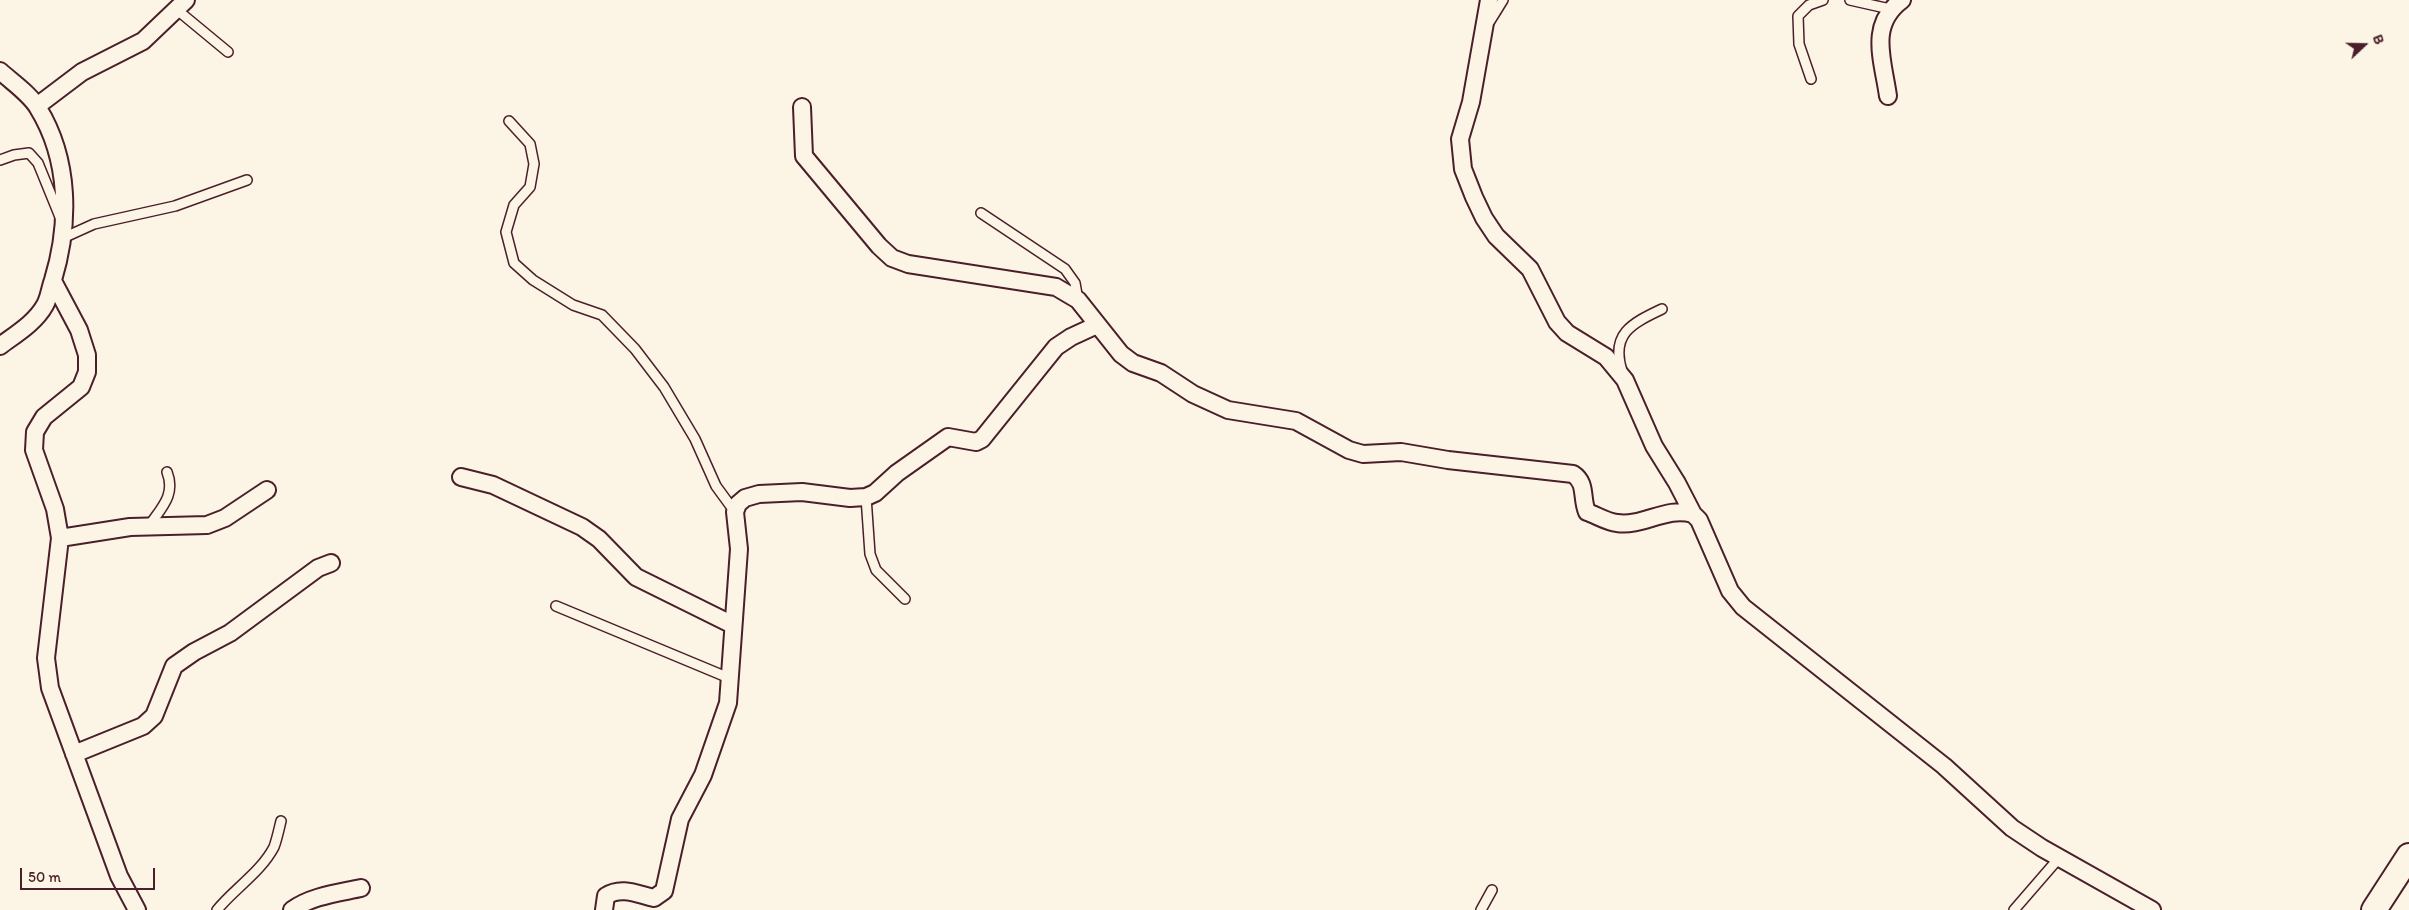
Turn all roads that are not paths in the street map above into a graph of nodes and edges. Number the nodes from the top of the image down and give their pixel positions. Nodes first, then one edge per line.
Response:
1 (1489, 0) edge
2 (1503, 0) edge
3 (1823, 0) edge
4 (1850, 0) edge
5 (1896, 4) edge
6 (181, 5) edge
7 (1485, 30) junction
8 (228, 52) dead end
9 (0, 71) edge
10 (1811, 79) dead end
11 (1888, 96) dead end
12 (37, 106) junction
13 (802, 107) dead end
14 (509, 121) dead end
15 (0, 160) edge
16 (248, 180) dead end
17 (981, 213) dead end
18 (63, 232) junction
19 (53, 281) junction
20 (1078, 300) junction
21 (1662, 309) dead end
22 (1097, 325) junction
23 (0, 346) edge
24 (1625, 380) junction
25 (167, 472) dead end
26 (461, 477) dead end
27 (267, 490) dead end
28 (866, 496) junction
29 (735, 512) junction
30 (1693, 514) junction
31 (149, 526) junction
32 (60, 538) junction
33 (331, 562) dead end
34 (904, 600) dead end
35 (556, 606) dead end
36 (733, 625) junction
37 (729, 678) junction
38 (74, 754) junction
39 (281, 821) dead end
40 (2409, 856) edge
41 (2059, 858) junction
42 (361, 888) dead end
43 (1492, 890) dead end
44 (137, 910) edge
45 (217, 910) edge
46 (292, 910) edge
47 (604, 910) edge
48 (1481, 910) edge
49 (2014, 910) edge
50 (2152, 910) edge
51 (2374, 910) edge

1 - 7 street
2 - 7 lane
3 - 10 lane
4 - 5 lane
5 - 11 street
6 - 8 lane
6 - 12 street
7 - 24 street
9 - 12 street
12 - 18 street
13 - 20 street
14 - 29 lane
15 - 18 lane
16 - 18 lane
17 - 20 lane
18 - 19 street
19 - 23 street
19 - 32 street
20 - 22 street
21 - 24 lane
22 - 28 street
22 - 30 street
24 - 30 street
25 - 31 lane
26 - 36 street
27 - 31 street
28 - 29 street
28 - 34 lane
29 - 36 street
30 - 41 street
31 - 32 street
32 - 38 street
33 - 38 street
35 - 37 lane
36 - 37 street
37 - 47 street
38 - 44 street
39 - 45 lane
40 - 51 main road
41 - 49 lane
41 - 50 street
42 - 46 street
43 - 48 lane

